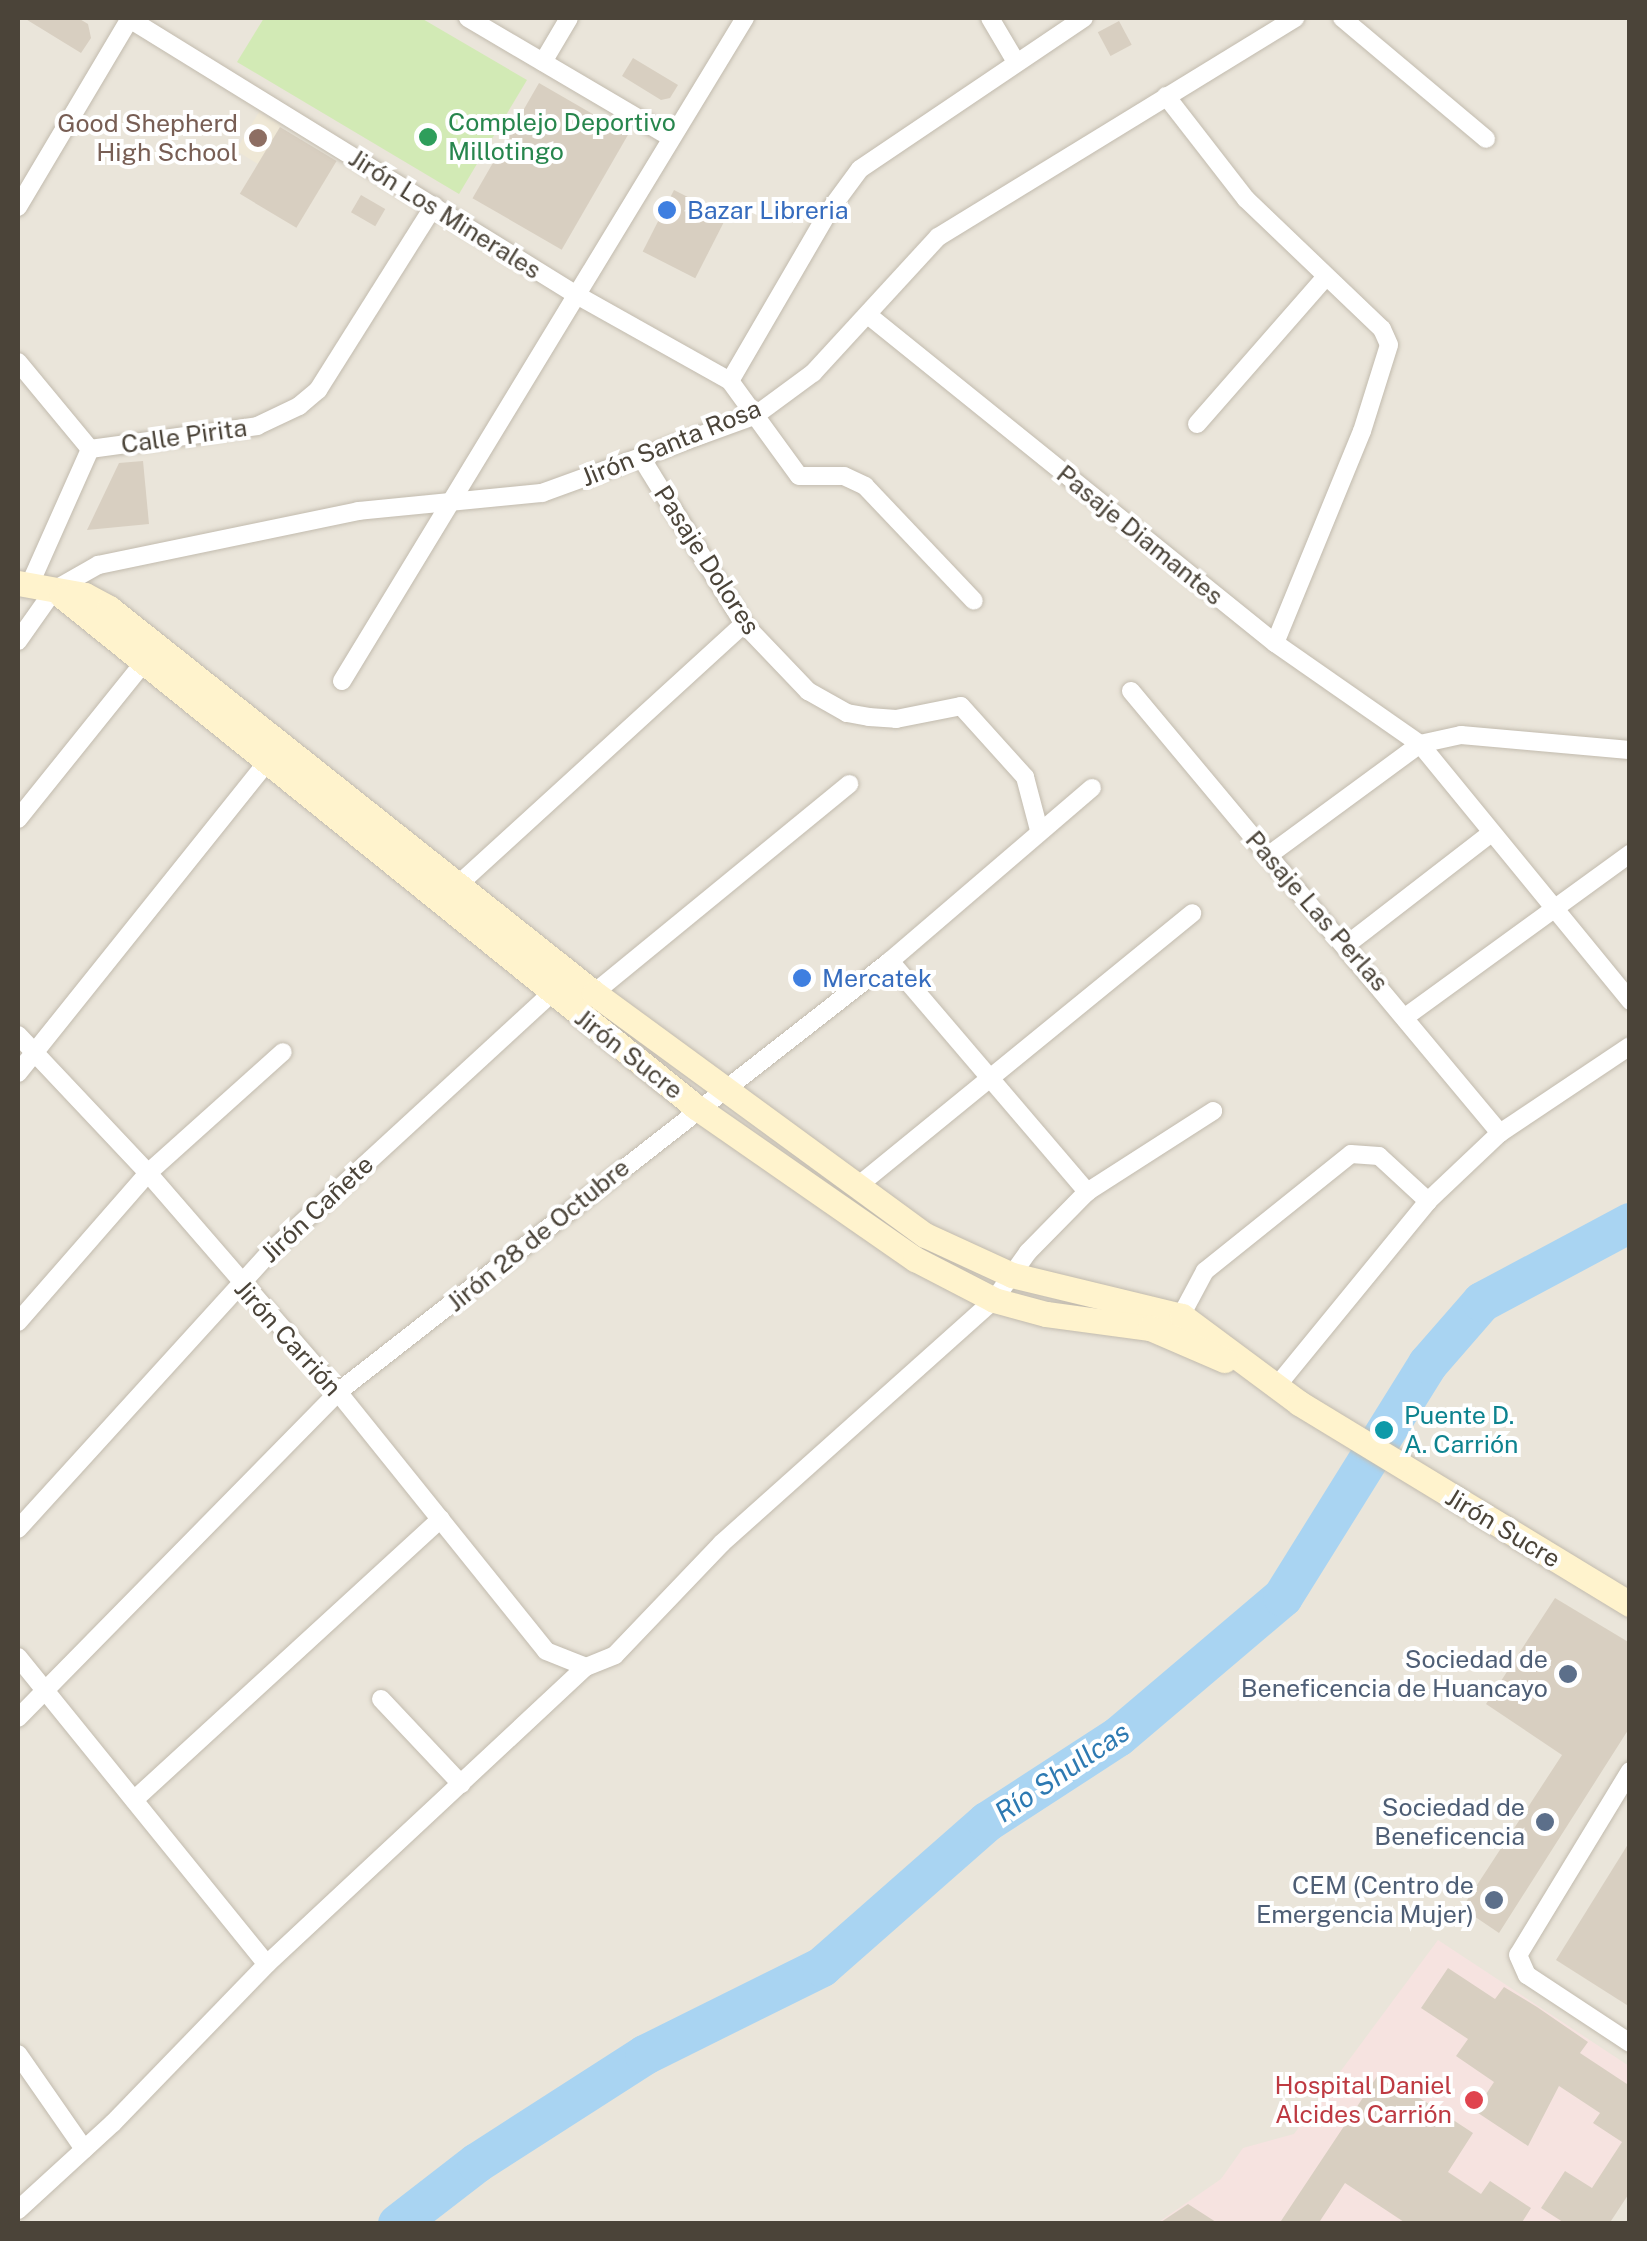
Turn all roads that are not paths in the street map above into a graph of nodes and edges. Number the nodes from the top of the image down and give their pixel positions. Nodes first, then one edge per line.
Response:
1 (129, 18) edge
2 (468, 18) edge
3 (569, 18) edge
4 (745, 18) edge
5 (990, 18) edge
6 (1084, 18) edge
7 (1294, 18) edge
8 (1342, 18) edge
9 (544, 62) junction
10 (1016, 62) junction
11 (1166, 96) junction
12 (668, 136) junction
13 (1486, 139) dead end
14 (18, 206) edge
15 (434, 206) junction
16 (1326, 278) junction
17 (575, 294) junction
18 (868, 315) junction
19 (18, 362) edge
20 (730, 381) junction
21 (756, 415) junction
22 (1197, 424) dead end
23 (90, 449) junction
24 (642, 460) junction
25 (456, 501) junction
26 (34, 586) edge
27 (974, 600) dead end
28 (744, 624) junction
29 (18, 641) edge
30 (1275, 644) junction
31 (142, 665) junction
32 (342, 680) dead end
33 (1131, 690) dead end
34 (1420, 744) junction
35 (1630, 750) edge
36 (265, 765) junction
37 (849, 784) dead end
38 (1092, 788) dead end
39 (18, 820) edge
40 (1039, 830) junction
41 (1490, 833) junction
42 (1630, 854) edge
43 (1269, 855) junction
44 (460, 884) junction
45 (1551, 907) junction
46 (1192, 913) dead end
47 (1345, 946) junction
48 (890, 961) junction
49 (552, 993) junction
50 (594, 993) junction
51 (1630, 1001) edge
52 (1408, 1015) junction
53 (18, 1035) edge
54 (1630, 1046) edge
55 (36, 1050) junction
56 (283, 1052) dead end
57 (18, 1073) edge
58 (991, 1082) junction
59 (720, 1087) junction
60 (696, 1106) junction
61 (1213, 1111) dead end
62 (1500, 1133) junction
63 (148, 1173) junction
64 (860, 1185) junction
65 (1088, 1192) junction
66 (1428, 1201) junction
67 (1012, 1276) junction
68 (239, 1285) junction
69 (994, 1300) junction
70 (18, 1322) edge
71 (1176, 1325) junction
72 (1276, 1387) junction
73 (338, 1392) junction
74 (441, 1520) junction
75 (18, 1528) edge
76 (1630, 1604) edge
77 (18, 1657) edge
78 (586, 1667) junction
79 (43, 1690) junction
80 (380, 1699) dead end
81 (18, 1718) edge
82 (1630, 1770) edge
83 (461, 1784) junction
84 (134, 1800) junction
85 (267, 1964) junction
86 (1630, 2042) edge
87 (18, 2054) edge
88 (84, 2149) junction
89 (18, 2210) edge

1 - 14 street
1 - 15 street, Jirón Los Minerales
2 - 9 street
3 - 9 street
4 - 12 street
5 - 10 street
6 - 10 street
7 - 11 street, Jirón Santa Rosa
8 - 13 street
9 - 12 street
10 - 20 street
11 - 16 street
11 - 18 street, Jirón Santa Rosa
12 - 17 street
15 - 17 street, Jirón Los Minerales
15 - 23 street, Calle Pirita
16 - 22 street
16 - 30 street
17 - 20 street, Jirón Los Minerales
17 - 25 street
18 - 21 street, Jirón Santa Rosa
18 - 30 street, Pasaje Diamantes
19 - 23 street
20 - 21 street, Jirón Los Minerales
21 - 24 street, Jirón Santa Rosa
21 - 27 street, Jirón Los Minerales
23 - 26 street, Calle Pirita
24 - 25 street, Jirón Santa Rosa
24 - 28 street, Pasaje Dolores
25 - 26 street, Jirón Santa Rosa
25 - 32 street
26 - 29 street, Jirón Santa Rosa
26 - 31 street, Jirón Sucre
26 - 44 street, Jirón Sucre
28 - 40 street, Pasaje Dolores
28 - 44 street
30 - 34 street, Pasaje Diamantes
31 - 36 street, Jirón Sucre
31 - 39 street
33 - 43 street, Pasaje Las Perlas
34 - 35 street
34 - 41 street, Pasaje Diamantes
34 - 43 street
36 - 49 street, Jirón Sucre
36 - 55 street
37 - 50 street
38 - 40 street, Jirón 28 de Octubre
40 - 48 street, Jirón 28 de Octubre
41 - 45 street, Pasaje Diamantes
41 - 47 street
42 - 45 street
43 - 47 street, Pasaje Las Perlas
44 - 50 street, Jirón Sucre
45 - 51 street, Pasaje Diamantes
45 - 52 street
46 - 58 street
47 - 52 street, Pasaje Las Perlas
48 - 58 street
48 - 59 street, Jirón 28 de Octubre
49 - 60 street, Jirón Sucre
49 - 68 street, Jirón Cañete
50 - 59 street, Jirón Sucre
52 - 62 street, Pasaje Las Perlas
53 - 55 street, Jirón Carrión
54 - 62 street
55 - 57 street
55 - 63 street, Jirón Carrión
56 - 63 street
58 - 64 street
58 - 65 street
59 - 60 street, Jirón 28 de Octubre
59 - 64 street, Jirón Sucre
60 - 69 street, Jirón Sucre
60 - 73 street, Jirón 28 de Octubre
61 - 65 street
62 - 66 street
63 - 68 street, Jirón Carrión
63 - 70 street
64 - 67 street, Jirón Sucre
65 - 67 street
66 - 71 street
66 - 72 street
67 - 69 street
67 - 71 street, Jirón Sucre
68 - 73 street, Jirón Carrión
68 - 75 street, Jirón Cañete
69 - 71 street, Jirón Sucre
69 - 78 street
71 - 72 street, Jirón Sucre
72 - 76 street, Jirón Sucre
73 - 74 street, Jirón Carrión
73 - 79 street, Jirón 28 de Octubre
74 - 78 street, Jirón Carrión
74 - 84 street
77 - 79 street
78 - 83 street
79 - 81 street, Jirón 28 de Octubre
79 - 84 street
80 - 83 street
82 - 86 street
83 - 85 street
84 - 85 street
85 - 88 street
87 - 88 street
88 - 89 street

